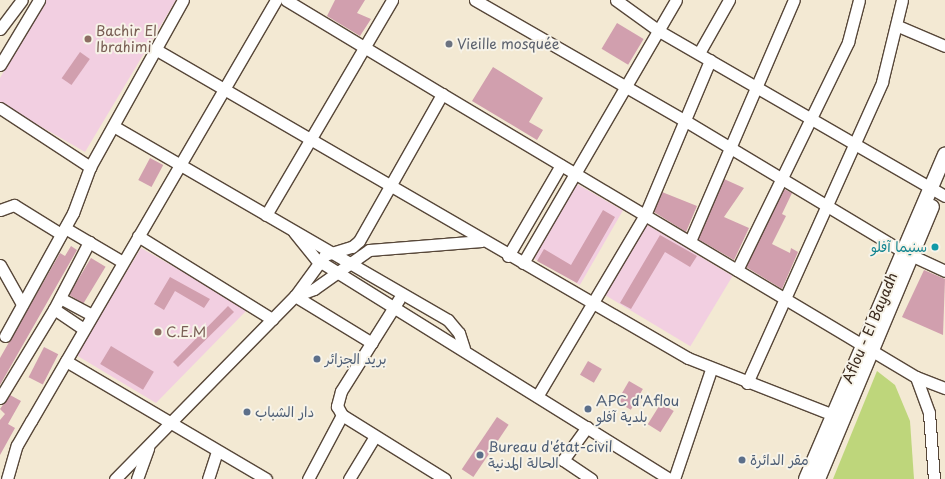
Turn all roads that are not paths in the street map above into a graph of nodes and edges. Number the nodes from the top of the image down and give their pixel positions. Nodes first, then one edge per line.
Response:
1 (23, 0) edge
2 (183, 0) edge
3 (276, 0) edge
4 (286, 0) edge
5 (392, 0) edge
6 (475, 0) edge
7 (616, 0) edge
8 (676, 0) edge
9 (729, 0) edge
10 (794, 0) edge
11 (859, 0) edge
12 (902, 0) edge
13 (36, 4) edge
14 (898, 26) junction
15 (0, 29) edge
16 (659, 31) junction
17 (945, 46) edge
18 (364, 48) junction
19 (155, 49) junction
20 (699, 53) junction
21 (2, 59) edge
22 (710, 60) junction
23 (757, 86) junction
24 (224, 87) junction
25 (627, 87) junction
26 (442, 94) junction
27 (0, 108) edge
28 (809, 118) junction
29 (684, 120) junction
30 (115, 127) junction
31 (310, 137) junction
32 (854, 145) junction
33 (732, 149) junction
34 (945, 155) edge
35 (561, 165) junction
36 (90, 166) junction
37 (178, 166) junction
38 (576, 174) junction
39 (780, 178) junction
40 (945, 178) edge
41 (391, 188) junction
42 (938, 192) edge
43 (826, 204) junction
44 (0, 210) edge
45 (266, 215) junction
46 (645, 215) junction
47 (454, 224) junction
48 (63, 231) junction
49 (294, 232) junction
50 (138, 236) junction
51 (482, 241) junction
52 (690, 241) junction
53 (89, 242) junction
54 (448, 244) junction
55 (329, 252) junction
56 (907, 253) junction
57 (508, 256) junction
58 (319, 261) junction
59 (123, 262) junction
60 (348, 262) junction
61 (523, 263) junction
62 (0, 265) edge
63 (336, 270) junction
64 (737, 270) junction
65 (945, 271) edge
66 (403, 294) junction
67 (296, 296) junction
68 (60, 298) junction
69 (788, 298) junction
70 (591, 303) junction
71 (22, 304) junction
72 (395, 305) junction
73 (54, 309) junction
74 (92, 315) junction
75 (272, 319) junction
76 (84, 329) junction
77 (2, 338) edge
78 (372, 342) junction
79 (464, 348) junction
80 (869, 348) junction
81 (66, 360) junction
82 (711, 370) junction
83 (916, 377) junction
84 (747, 383) junction
85 (945, 388) edge
86 (538, 394) junction
87 (0, 398) edge
88 (342, 415) junction
89 (838, 417) junction
90 (170, 423) junction
91 (587, 427) junction
92 (375, 436) junction
93 (149, 444) junction
94 (217, 451) junction
95 (262, 478) edge
96 (7, 479) edge
97 (115, 479) edge
98 (137, 479) edge
99 (208, 479) edge
100 (308, 479) edge
101 (350, 479) edge
102 (445, 479) edge
103 (591, 479) edge
104 (670, 479) edge
105 (674, 479) edge
106 (806, 479) edge
107 (818, 479) edge
108 (934, 479) edge

1 - 13 street
1 - 15 street
2 - 19 street
3 - 24 street
4 - 18 street
5 - 18 street
6 - 25 street
7 - 16 street
8 - 16 street
9 - 20 street
10 - 23 street
11 - 28 street
12 - 14 street
13 - 21 street
14 - 17 street
14 - 32 street
16 - 20 street
16 - 25 street
18 - 26 street
18 - 31 street
19 - 24 street
19 - 30 street
20 - 22 street
22 - 23 street
22 - 29 street
23 - 28 street
23 - 33 street
24 - 31 street
24 - 37 street
25 - 29 street
25 - 38 street
26 - 35 street
26 - 41 street
27 - 36 street
28 - 32 street
28 - 39 street
29 - 33 street
29 - 46 street
30 - 36 street
30 - 37 street
31 - 41 street
31 - 45 street
32 - 42 street
32 - 43 street
33 - 39 street
33 - 52 street
34 - 42 main road, Aflou - El Bayadh
35 - 38 street
35 - 57 street
36 - 48 street
37 - 45 street
37 - 50 street
38 - 46 street
38 - 61 street
39 - 43 street
39 - 64 street
40 - 42 main road, Aflou - El Bayadh
41 - 47 street
41 - 55 street
42 - 56 main road, Aflou - El Bayadh
43 - 56 street
43 - 69 street
44 - 48 street
45 - 49 street
46 - 52 street
46 - 70 street
47 - 51 street
47 - 54 street
48 - 53 street
48 - 71 street
49 - 55 street
49 - 58 street
50 - 59 street
50 - 75 street
51 - 54 street
51 - 57 street
52 - 64 street
53 - 59 street
53 - 68 street
54 - 60 street
55 - 58 street
55 - 60 street
56 - 65 street
56 - 80 main road, Aflou - El Bayadh
57 - 61 street
58 - 63 street
58 - 67 street
59 - 74 street
60 - 63 street
60 - 66 street
61 - 70 street
62 - 71 street
63 - 67 street
63 - 72 street
64 - 69 street
66 - 72 street
66 - 79 street
67 - 75 street
67 - 78 street
68 - 73 street
68 - 74 street
69 - 80 street
69 - 84 street
70 - 82 street
70 - 86 street
71 - 77 street
72 - 78 street
72 - 79 street
73 - 76 street
73 - 87 street
74 - 76 street
75 - 90 street
76 - 81 street
78 - 88 street
79 - 86 street
80 - 83 street
80 - 89 main road, Aflou - El Bayadh
81 - 90 street
81 - 96 street
82 - 84 street
82 - 105 street
83 - 85 street
83 - 108 street
84 - 89 street
86 - 91 street
88 - 92 street
88 - 100 street
89 - 106 main road, Aflou - El Bayadh
89 - 107 main road, Aflou - El Bayadh
90 - 93 street
90 - 94 street
91 - 103 street
91 - 104 street
92 - 101 street
92 - 102 street
93 - 97 street
93 - 98 street
94 - 95 street
94 - 99 street

